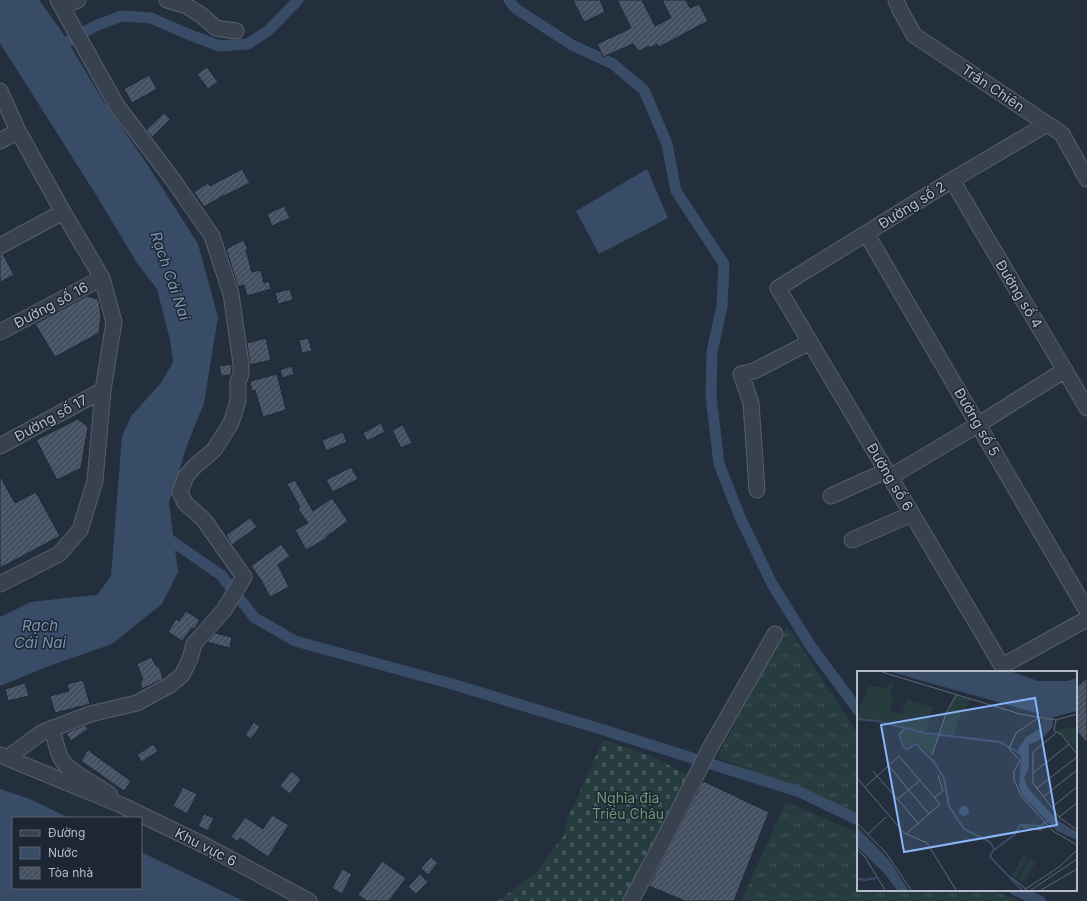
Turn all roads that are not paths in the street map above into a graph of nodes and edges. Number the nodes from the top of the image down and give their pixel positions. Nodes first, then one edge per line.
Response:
1 (78, 0) edge
2 (167, 0) edge
3 (896, 0) edge
4 (63, 8) edge
5 (236, 31) dead end
6 (0, 91) edge
7 (1047, 124) junction
8 (18, 131) junction
9 (0, 141) edge
10 (1087, 179) edge
11 (952, 180) junction
12 (63, 212) junction
13 (866, 233) junction
14 (0, 246) edge
15 (102, 278) junction
16 (778, 288) joint
17 (0, 332) edge
18 (810, 342) junction
19 (1065, 370) junction
20 (103, 390) junction
21 (1087, 408) edge
22 (979, 424) junction
23 (0, 446) edge
24 (888, 474) junction
25 (757, 490) dead end
26 (831, 496) dead end
27 (912, 514) junction
28 (852, 540) dead end
29 (0, 584) edge
30 (1087, 611) edge
31 (1087, 619) edge
32 (775, 634) dead end
33 (52, 728) junction
34 (4, 757) edge
35 (121, 805) junction
36 (309, 901) edge
37 (631, 901) edge

1 - 4 street
2 - 5 street
3 - 7 street, Trần Chiên
4 - 33 street
6 - 8 street
7 - 10 street, Trần Chiên
7 - 11 street, Đường số 2
8 - 9 street
8 - 12 street
11 - 13 street, Đường số 2
11 - 19 street, Đường số 4
12 - 14 street
12 - 15 street
13 - 16 street, Đường số 2
13 - 22 street, Đường số 5
15 - 17 street, Đường số 16
15 - 20 street
16 - 18 street, Đường số 6
18 - 24 street, Đường số 6
18 - 25 street
19 - 21 street, Đường số 4
19 - 22 street
20 - 23 street, Đường số 17
20 - 29 street
22 - 24 street
22 - 30 street, Đường số 5
24 - 26 street
24 - 27 street, Đường số 6
27 - 28 street
27 - 31 street, Đường số 6
32 - 37 street
33 - 34 street
33 - 35 street
34 - 35 street, Khu vực 6
35 - 36 street, Khu vực 6

